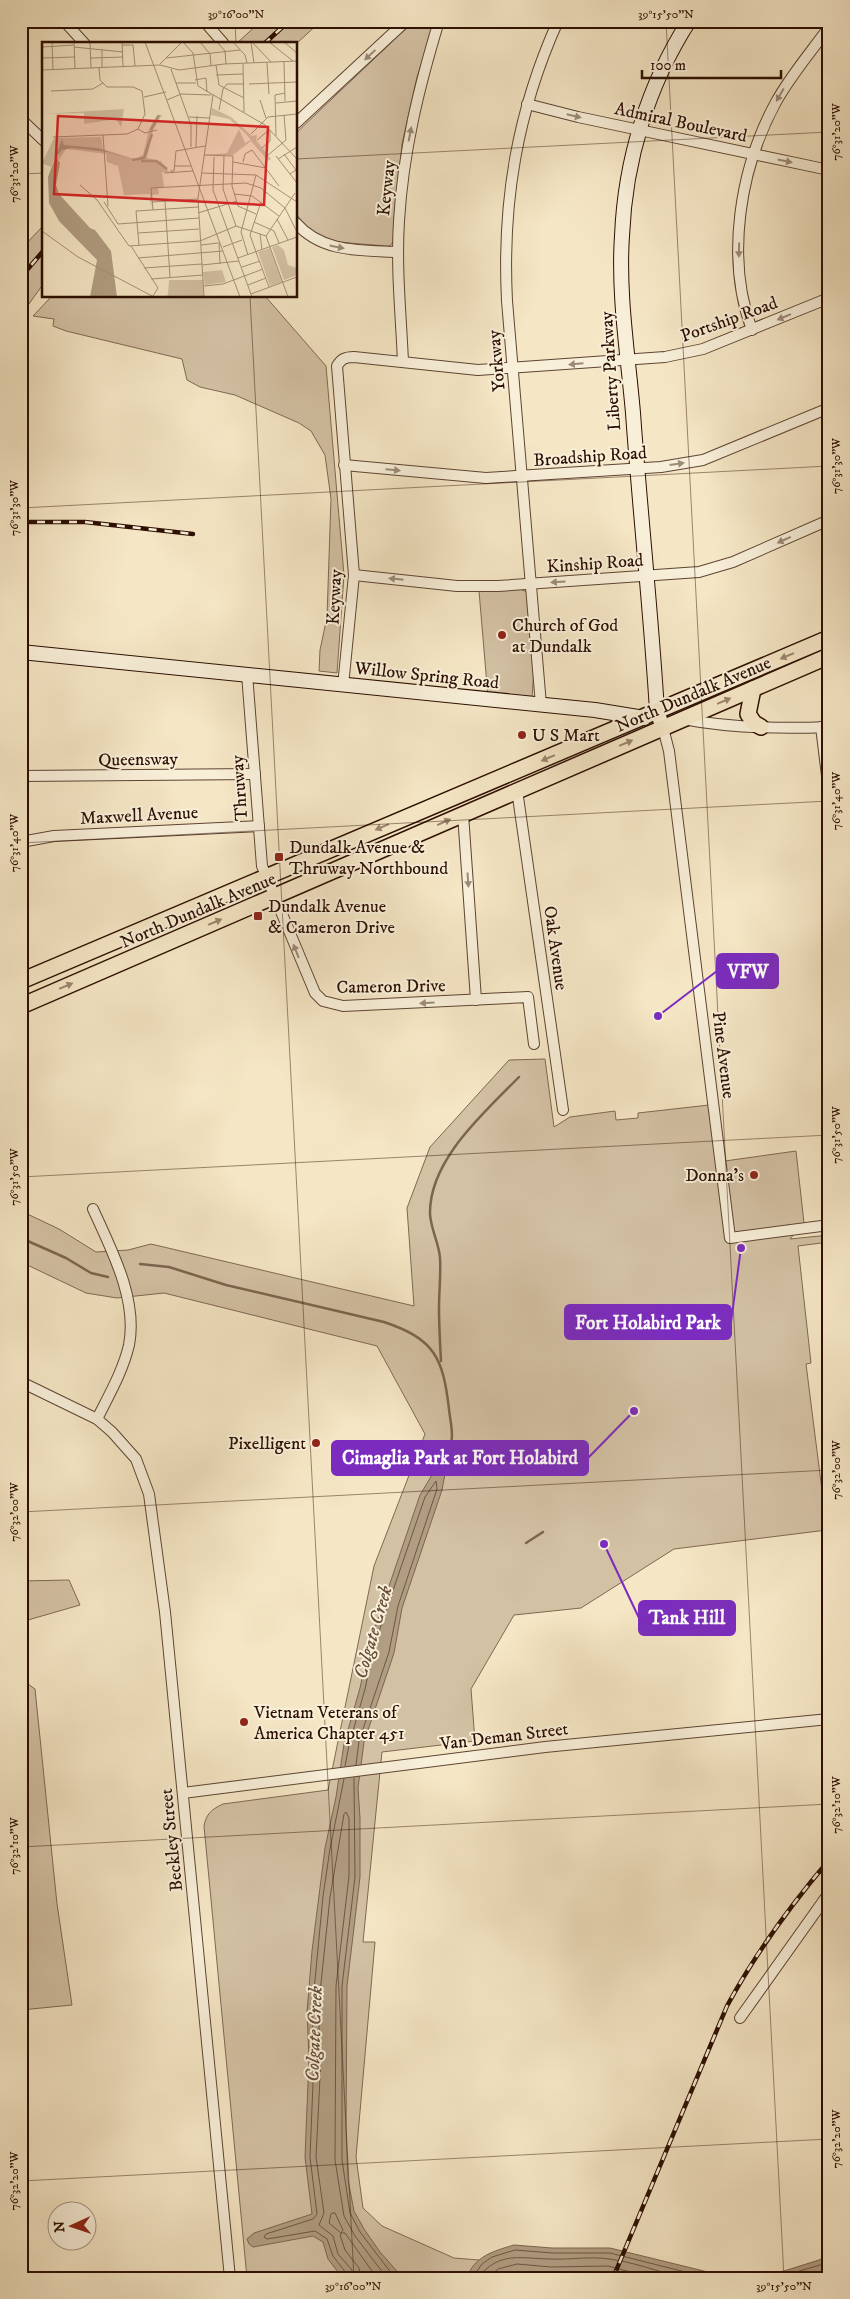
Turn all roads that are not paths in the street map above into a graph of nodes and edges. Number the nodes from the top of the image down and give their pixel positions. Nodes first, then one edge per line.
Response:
1 (64, 21) edge
2 (204, 21) edge
3 (406, 21) edge
4 (439, 21) edge
5 (558, 21) edge
6 (689, 21) edge
7 (827, 33) edge
8 (83, 42) edge
9 (222, 42) edge
10 (527, 104) junction
11 (21, 119) edge
12 (298, 121) edge
13 (641, 129) junction
14 (42, 139) edge
15 (754, 154) junction
16 (829, 170) edge
17 (298, 225) edge
18 (398, 252) junction
19 (828, 301) edge
20 (752, 330) junction
21 (628, 360) junction
22 (339, 361) joint
23 (403, 362) junction
24 (513, 369) junction
25 (829, 408) edge
26 (344, 466) junction
27 (637, 469) junction
28 (523, 477) junction
29 (829, 520) edge
30 (354, 575) junction
31 (647, 575) junction
32 (532, 584) junction
33 (829, 638) edge
34 (21, 652) edge
35 (829, 656) edge
36 (247, 674) junction
37 (344, 686) junction
38 (753, 689) junction
39 (541, 705) junction
40 (643, 718) junction
41 (660, 719) junction
42 (683, 719) junction
43 (761, 727) junction
44 (825, 727) edge
45 (255, 774) junction
46 (21, 776) edge
47 (517, 790) junction
48 (829, 792) edge
49 (464, 814) junction
50 (258, 826) junction
51 (21, 842) edge
52 (266, 876) junction
53 (274, 897) junction
54 (21, 981) edge
55 (476, 1000) junction
56 (21, 1006) edge
57 (534, 1044) dead end
58 (563, 1110) dead end
59 (93, 1209) dead end
60 (829, 1225) edge
61 (21, 1382) edge
62 (97, 1419) junction
63 (829, 1719) edge
64 (183, 1793) junction
65 (829, 1893) edge
66 (740, 2018) dead end
67 (230, 2278) edge

1 - 8 street
2 - 9 street
3 -> 12 street
18 -> 4 street, Keyway
5 - 10 street, Yorkway
6 - 13 street, Liberty Parkway
7 -> 15 street
10 -> 13 street, Admiral Boulevard
10 - 24 street, Yorkway
11 - 14 street
13 - 15 street, Admiral Boulevard
13 - 21 street, Liberty Parkway
15 -> 16 street, Admiral Boulevard
15 -> 20 street
17 -> 18 street
18 - 23 street, Keyway
19 -> 20 street, Portship Road
20 - 21 street, Portship Road
21 -> 24 street, Portship Road
21 - 27 street, Liberty Parkway
22 - 23 street, Portship Road
22 - 26 street, Keyway
23 - 24 street, Portship Road
24 - 28 street, Yorkway
27 -> 25 street, Broadship Road
26 -> 28 street, Broadship Road
26 - 30 street, Keyway
27 - 28 street, Broadship Road
27 - 31 street, Liberty Parkway
28 - 32 street, Yorkway
29 -> 31 street, Kinship Road
32 -> 30 street, Kinship Road
30 - 37 street, Keyway
31 -> 32 street, Kinship Road
31 - 41 street, Liberty Parkway
32 - 39 street, Yorkway
33 -> 41 main road, North Dundalk Avenue
34 - 36 street, Willow Spring Road
35 - 38 main road, North Dundalk Avenue
36 - 37 street, Willow Spring Road
36 - 45 street, Thruway
37 - 39 street, Willow Spring Road
42 -> 38 main road, North Dundalk Avenue
38 - 43 main road
39 - 40 street, Willow Spring Road
40 - 41 main road, North Dundalk Avenue
40 -> 52 main road, North Dundalk Avenue
41 - 42 main road, North Dundalk Avenue
47 -> 41 main road, North Dundalk Avenue
41 - 60 street, Pine Avenue
42 - 43 street
43 - 44 street
44 - 48 street
45 - 46 street, Queensway
45 - 50 street, Thruway
47 - 49 main road, North Dundalk Avenue
47 - 58 street, Oak Avenue
53 -> 49 main road, North Dundalk Avenue
49 -> 55 street
50 - 51 street, Maxwell Avenue
50 - 52 street, Thruway
52 - 53 street, Thruway
52 - 54 main road, North Dundalk Avenue
55 -> 53 street, Cameron Drive
56 -> 53 main road, North Dundalk Avenue
55 - 57 street, Cameron Drive
59 - 62 street
61 - 62 street, Beckley Street
62 - 64 street, Beckley Street
63 - 64 street, Van Deman Street
64 - 67 street, Beckley Street
65 - 66 street

